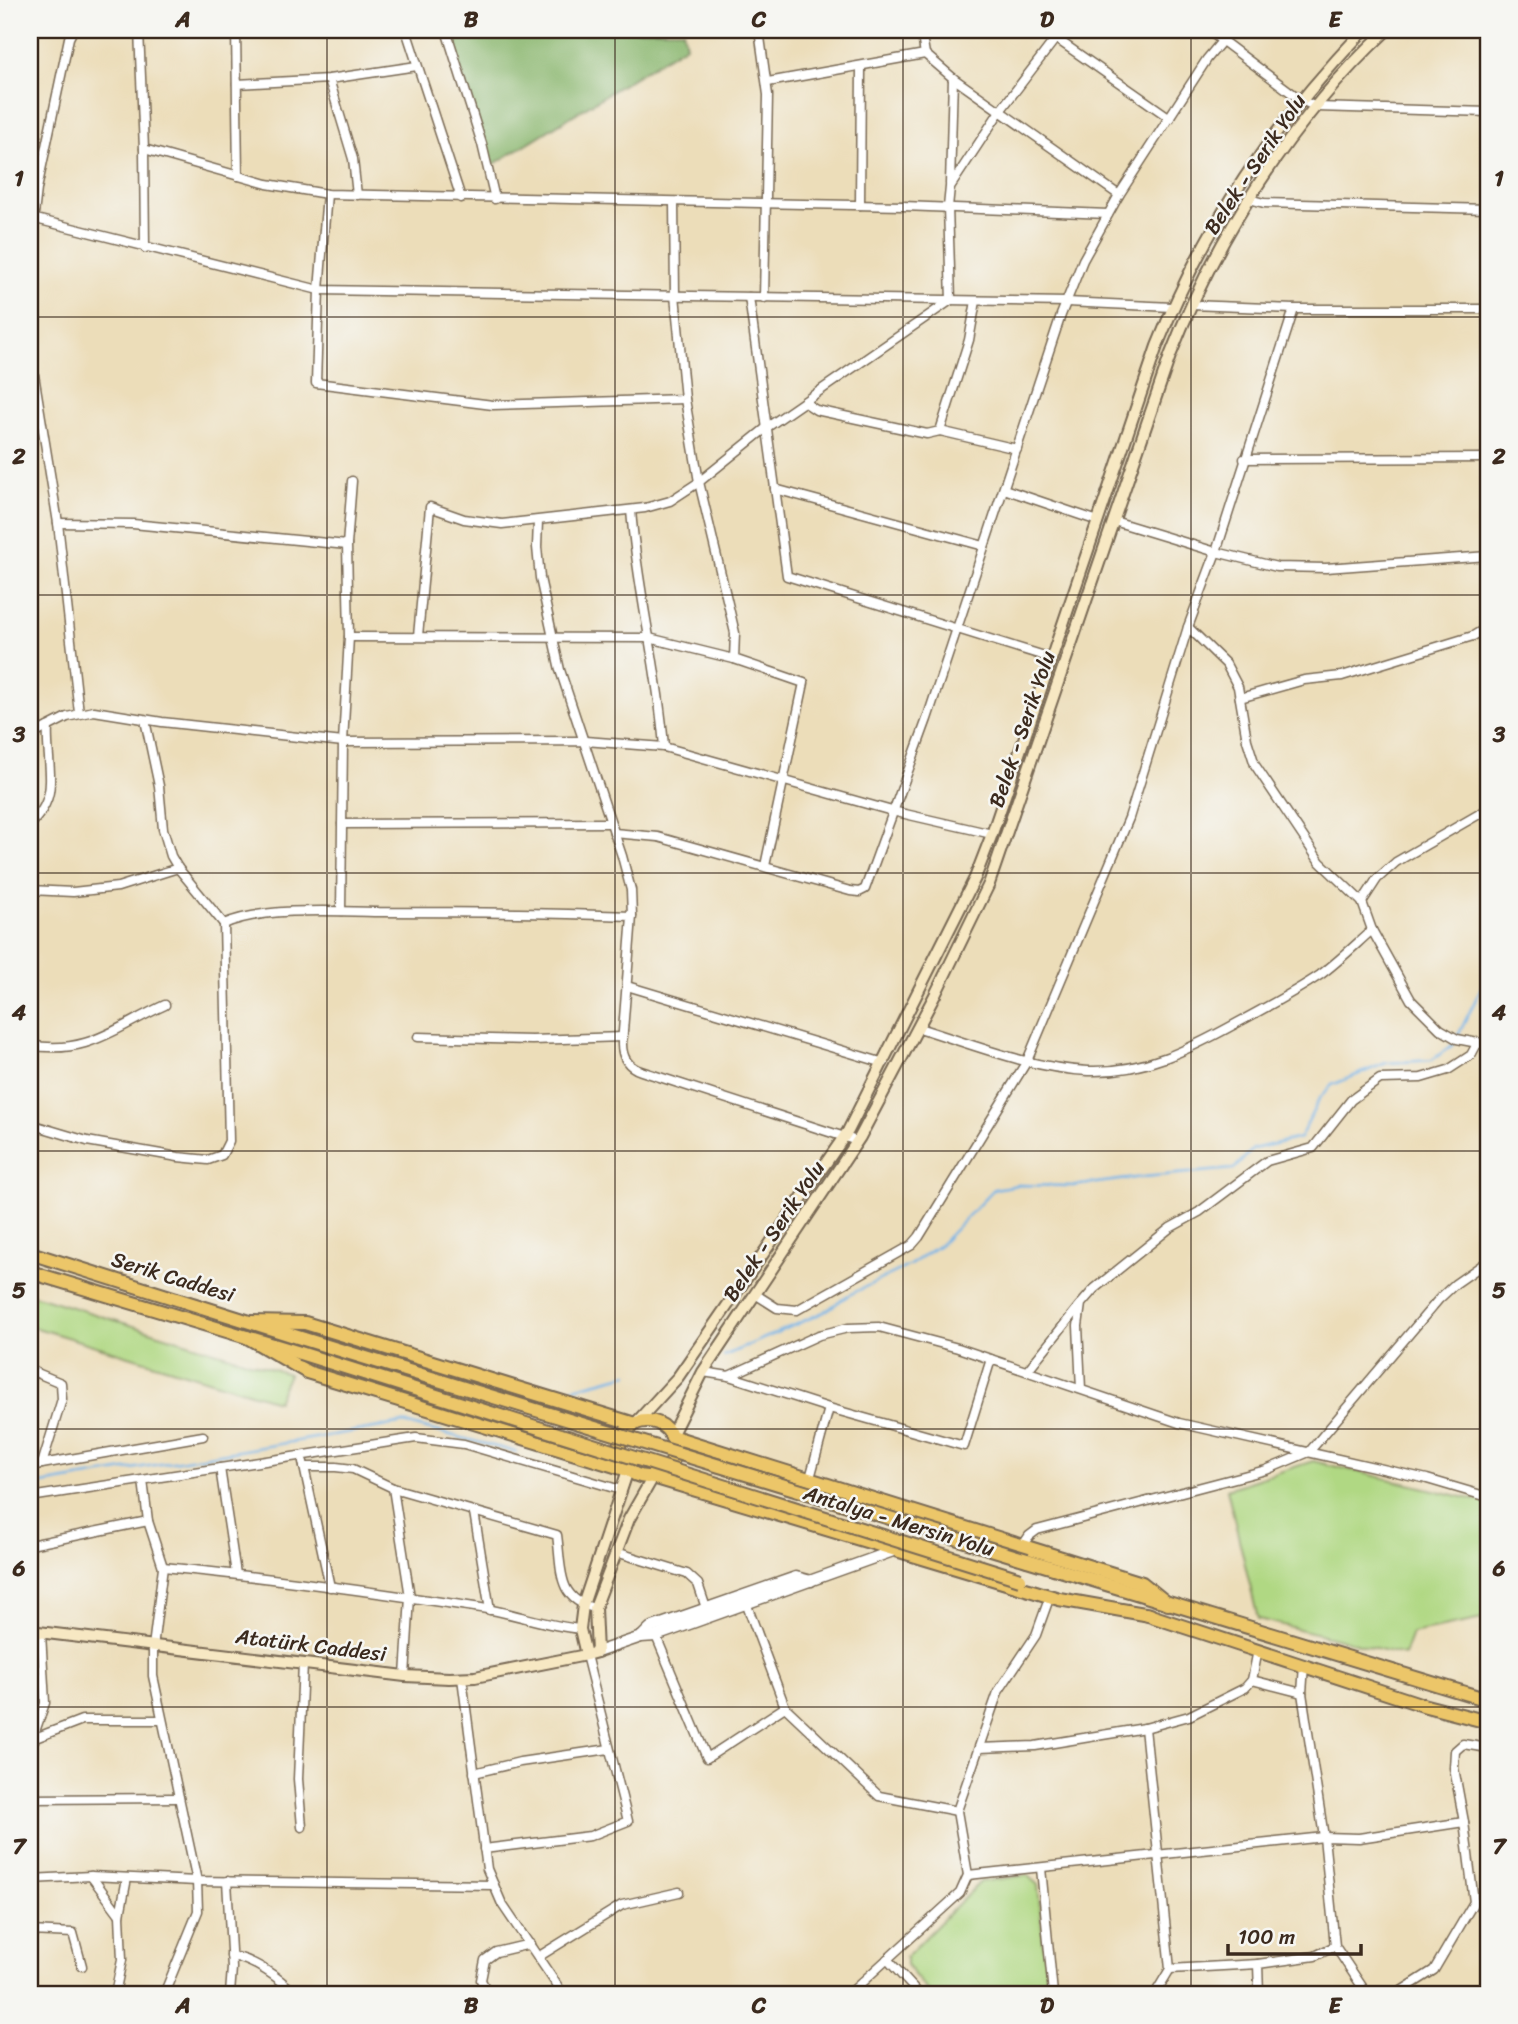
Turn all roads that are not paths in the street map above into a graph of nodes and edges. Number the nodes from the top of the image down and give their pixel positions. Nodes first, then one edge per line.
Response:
1 (73, 30) edge
2 (139, 30) edge
3 (236, 30) edge
4 (406, 30) edge
5 (446, 30) edge
6 (759, 30) edge
7 (921, 30) edge
8 (1044, 30) edge
9 (1062, 30) edge
10 (1208, 30) edge
11 (1364, 30) edge
12 (1387, 30) edge
13 (1056, 38) junction
14 (1222, 41) junction
15 (925, 54) junction
16 (417, 66) junction
17 (861, 67) junction
18 (953, 78) junction
19 (328, 79) junction
20 (768, 82) junction
21 (237, 84) junction
22 (1301, 100) junction
23 (1316, 107) junction
24 (1000, 111) junction
25 (1488, 112) edge
26 (1170, 118) junction
27 (144, 149) junction
28 (238, 176) junction
29 (950, 187) junction
30 (327, 194) junction
31 (357, 195) junction
32 (1119, 195) junction
33 (461, 198) junction
34 (495, 199) junction
35 (1249, 199) junction
36 (674, 202) junction
37 (765, 204) junction
38 (860, 205) junction
39 (948, 207) junction
40 (1488, 209) edge
41 (1108, 214) junction
42 (33, 218) junction
43 (145, 247) junction
44 (30, 248) edge
45 (1488, 287) edge
46 (319, 290) junction
47 (675, 295) junction
48 (749, 297) junction
49 (764, 298) junction
50 (1488, 299) edge
51 (951, 300) junction
52 (976, 300) junction
53 (1067, 302) junction
54 (1191, 305) junction
55 (1172, 307) junction
56 (1294, 309) junction
57 (1488, 309) edge
58 (30, 351) edge
59 (30, 364) edge
60 (685, 399) junction
61 (804, 402) junction
62 (766, 428) junction
63 (940, 431) junction
64 (1017, 449) junction
65 (1488, 458) edge
66 (1244, 459) junction
67 (352, 481) dead end
68 (699, 482) junction
69 (775, 489) junction
70 (1004, 489) junction
71 (631, 510) junction
72 (538, 521) junction
73 (1098, 521) junction
74 (1114, 522) junction
75 (58, 523) junction
76 (347, 545) junction
77 (984, 546) junction
78 (1216, 552) junction
79 (1488, 556) edge
80 (1188, 627) junction
81 (1488, 627) edge
82 (957, 629) junction
83 (418, 636) junction
84 (553, 636) junction
85 (349, 637) junction
86 (649, 638) junction
87 (1051, 658) junction
88 (734, 659) junction
89 (1240, 698) junction
90 (79, 713) junction
91 (145, 720) junction
92 (48, 727) junction
93 (30, 736) edge
94 (585, 741) junction
95 (343, 742) junction
96 (664, 747) junction
97 (783, 780) junction
98 (1488, 809) edge
99 (892, 811) junction
100 (610, 823) junction
101 (342, 824) junction
102 (30, 826) edge
103 (614, 833) junction
104 (992, 834) junction
105 (765, 866) junction
106 (178, 868) junction
107 (30, 890) edge
108 (1362, 902) junction
109 (341, 911) junction
110 (632, 916) junction
111 (224, 924) junction
112 (1371, 930) junction
113 (626, 986) junction
114 (165, 1005) dead end
115 (919, 1028) junction
116 (418, 1037) dead end
117 (623, 1037) junction
118 (1488, 1037) edge
119 (1478, 1041) junction
120 (30, 1045) edge
121 (1488, 1045) edge
122 (1027, 1061) junction
123 (884, 1063) junction
124 (30, 1124) edge
125 (844, 1137) junction
126 (857, 1141) junction
127 (1488, 1183) edge
128 (1488, 1193) edge
129 (30, 1253) edge
130 (1488, 1261) edge
131 (30, 1272) edge
132 (755, 1294) junction
133 (1081, 1304) junction
134 (251, 1322) junction
135 (247, 1337) junction
136 (304, 1339) joint
137 (300, 1353) joint
138 (991, 1359) junction
139 (30, 1370) edge
140 (1027, 1371) junction
141 (703, 1372) junction
142 (729, 1376) junction
143 (1081, 1390) junction
144 (829, 1408) junction
145 (635, 1424) junction
146 (203, 1436) dead end
147 (671, 1436) junction
148 (1309, 1452) junction
149 (301, 1456) junction
150 (43, 1464) junction
151 (30, 1466) edge
152 (304, 1467) junction
153 (220, 1468) junction
154 (628, 1470) junction
155 (653, 1477) junction
156 (810, 1478) junction
157 (142, 1480) junction
158 (393, 1488) junction
159 (621, 1490) junction
160 (30, 1497) edge
161 (1488, 1497) edge
162 (474, 1512) junction
163 (148, 1521) junction
164 (30, 1545) edge
165 (1023, 1545) junction
166 (896, 1550) junction
167 (616, 1552) junction
168 (163, 1567) junction
169 (236, 1574) junction
170 (330, 1587) junction
171 (1050, 1596) junction
172 (410, 1597) junction
173 (744, 1600) junction
174 (1168, 1604) junction
175 (583, 1605) junction
176 (595, 1608) junction
177 (706, 1608) junction
178 (490, 1610) junction
179 (1150, 1615) junction
180 (580, 1629) junction
181 (35, 1632) edge
182 (656, 1636) junction
183 (641, 1637) junction
184 (153, 1647) junction
185 (1258, 1650) junction
186 (592, 1654) junction
187 (303, 1663) junction
188 (1304, 1665) junction
189 (405, 1676) junction
190 (462, 1678) junction
191 (1252, 1681) junction
192 (1302, 1693) junction
193 (1488, 1700) edge
194 (785, 1707) junction
195 (161, 1720) junction
196 (1488, 1722) edge
197 (1144, 1728) junction
198 (31, 1740) edge
199 (979, 1748) junction
200 (1488, 1748) edge
201 (609, 1749) junction
202 (30, 1760) edge
203 (474, 1773) junction
204 (179, 1798) junction
205 (30, 1799) edge
206 (957, 1811) junction
207 (1464, 1822) junction
208 (302, 1827) dead end
209 (1324, 1837) junction
210 (484, 1849) junction
211 (1157, 1854) junction
212 (1041, 1868) junction
213 (968, 1875) junction
214 (91, 1876) junction
215 (128, 1878) junction
216 (30, 1879) edge
217 (197, 1881) junction
218 (227, 1881) junction
219 (494, 1885) junction
220 (679, 1892) dead end
221 (120, 1915) junction
222 (30, 1931) edge
223 (530, 1944) junction
224 (1335, 1945) junction
225 (231, 1956) junction
226 (538, 1957) junction
227 (887, 1959) junction
228 (1258, 1964) junction
229 (82, 1966) dead end
230 (1170, 1969) junction
231 (114, 1994) edge
232 (164, 1994) edge
233 (230, 1994) edge
234 (295, 1994) edge
235 (488, 1994) edge
236 (563, 1994) edge
237 (849, 1994) edge
238 (919, 1994) edge
239 (1053, 1994) edge
240 (1155, 1994) edge
241 (1259, 1994) edge
242 (1367, 1994) edge
243 (1385, 1994) edge

1 - 42 street
2 - 27 street
3 - 21 street
4 - 16 street
5 - 34 street
6 - 20 street
7 - 15 street
8 - 13 street
9 - 13 street
10 - 14 street
11 - 22 main road, Belek - Serik Yolu
12 - 23 main road, Belek - Serik Yolu
13 - 24 street
13 - 26 street
14 - 22 street
14 - 26 street
15 - 17 street
15 - 18 street
16 - 19 street
16 - 33 street
17 - 20 street
17 - 38 street
18 - 24 street
18 - 29 street
19 - 21 street
19 - 31 street
20 - 37 street
21 - 28 street
22 - 23 street
22 - 55 main road, Belek - Serik Yolu
23 - 25 street
23 - 35 main road, Belek - Serik Yolu
24 - 29 street
24 - 32 street
26 - 32 street
27 - 28 street
27 - 43 street
28 - 30 street
29 - 39 street
30 - 31 street
30 - 46 street
31 - 33 street
32 - 41 street
33 - 34 street
34 - 36 street
35 - 40 street
35 - 54 main road, Belek - Serik Yolu
36 - 37 street
36 - 47 street
37 - 38 street
37 - 49 street
38 - 39 street
39 - 41 street
39 - 51 street
41 - 53 street
42 - 43 street
42 - 44 street
43 - 46 street
45 - 50 street
46 - 47 street
46 - 60 street
47 - 48 street
47 - 60 street
48 - 49 street
48 - 62 street
49 - 51 street
51 - 52 street
51 - 61 street
52 - 53 street
52 - 63 street
53 - 55 street
53 - 64 street
54 - 56 street
54 - 74 main road, Belek - Serik Yolu
55 - 73 main road, Belek - Serik Yolu
56 - 57 street
56 - 66 street
58 - 59 street
59 - 75 street
60 - 68 street
61 - 62 street
61 - 63 street
62 - 68 street
62 - 69 street
63 - 64 street
64 - 70 street
65 - 66 street
66 - 78 street
67 - 76 street
68 - 71 street
68 - 88 street
69 - 77 street
69 - 82 street
70 - 73 street
70 - 77 street
71 - 72 street
71 - 86 street
72 - 83 street
72 - 84 street
73 - 87 main road, Belek - Serik Yolu
74 - 78 street
74 - 115 main road, Belek - Serik Yolu
75 - 76 street
75 - 90 street
76 - 85 street
77 - 82 street
78 - 79 street
78 - 80 street
80 - 89 street
80 - 122 street
81 - 89 street
82 - 87 street
82 - 99 street
83 - 84 street
83 - 85 street
84 - 86 street
84 - 94 street
85 - 95 street
86 - 88 street
86 - 96 street
87 - 104 main road, Belek - Serik Yolu
88 - 97 street
89 - 108 street
90 - 91 street
90 - 92 street
91 - 95 street
91 - 106 street
92 - 93 street
92 - 102 street
94 - 95 street
94 - 96 street
94 - 100 street
95 - 101 street
96 - 97 street
97 - 99 street
97 - 105 street
98 - 108 street
99 - 104 street
99 - 105 street
100 - 101 street
100 - 103 street
101 - 109 street
103 - 105 street
103 - 110 street
104 - 123 main road, Belek - Serik Yolu
106 - 107 street
106 - 111 street
108 - 112 street
109 - 110 street
109 - 111 street
110 - 113 street
111 - 124 street
112 - 119 street
112 - 122 street
113 - 117 street
113 - 123 street
114 - 120 street
115 - 122 street
115 - 126 main road, Belek - Serik Yolu
116 - 117 street
117 - 125 street
118 - 121 street
119 - 121 street
119 - 133 street
122 - 132 street
123 - 125 main road, Belek - Serik Yolu
125 - 126 street
125 - 145 main road, Belek - Serik Yolu
126 - 132 main road, Belek - Serik Yolu
127 - 128 street
129 - 134 highway, Serik Caddesi
130 - 148 street
131 - 135 highway, Serik Caddesi
132 - 141 main road, Belek - Serik Yolu
133 - 140 street
133 - 143 street
134 - 136 highway, Serik Caddesi
134 - 145 highway
135 - 137 highway, Serik Caddesi
135 - 154 highway
136 - 174 highway, Antalya - Mersin Yolu, bridge
137 - 179 highway, Antalya - Mersin Yolu, bridge
138 - 140 street
138 - 142 street
138 - 144 street
139 - 150 street
140 - 143 street
141 - 142 street
141 - 147 main road, Belek - Serik Yolu
142 - 144 street
143 - 148 street
144 - 156 street
145 - 147 highway
145 - 154 highway
146 - 150 street
147 - 155 highway
147 - 156 highway
148 - 161 street
148 - 165 street
149 - 152 street
149 - 153 street
149 - 159 street
150 - 151 street
152 - 158 street
152 - 170 street
153 - 157 street
153 - 169 street
154 - 155 highway
154 - 159 main road
155 - 166 highway
155 - 167 main road
156 - 165 highway
157 - 160 street
157 - 163 street
158 - 162 street
158 - 172 street
159 - 175 main road
162 - 175 street
162 - 178 street
163 - 164 street
163 - 168 street
165 - 174 highway
166 - 171 highway
166 - 173 street, Atatürk Caddesi
167 - 176 main road
167 - 177 street
168 - 169 street
168 - 184 street
169 - 170 street
170 - 172 street
171 - 179 highway
171 - 199 street
172 - 178 street
172 - 189 street
173 - 177 street
173 - 182 street, Atatürk Caddesi
173 - 194 street
174 - 193 highway, Antalya - Mersin Yolu
175 - 176 street
175 - 180 main road
176 - 186 main road
177 - 183 street
178 - 180 street
179 - 185 highway, Antalya - Mersin Yolu
180 - 186 main road
181 - 184 main road, Atatürk Caddesi
181 - 198 street
182 - 183 street, Atatürk Caddesi
182 - 194 street
183 - 186 street, Atatürk Caddesi
184 - 187 main road, Atatürk Caddesi
184 - 195 street
185 - 188 highway, Antalya - Mersin Yolu
185 - 191 street
186 - 190 main road, Atatürk Caddesi
186 - 201 street
187 - 189 main road, Atatürk Caddesi
187 - 208 street
188 - 192 street
188 - 196 highway, Antalya - Mersin Yolu
189 - 190 main road, Atatürk Caddesi
190 - 203 street
191 - 192 street
191 - 197 street
192 - 209 street
194 - 206 street
195 - 198 street
195 - 204 street
197 - 199 street
197 - 211 street
198 - 202 street
199 - 206 street
200 - 207 street
201 - 203 street
201 - 210 street
203 - 210 street
204 - 205 street
204 - 217 street
206 - 213 street
207 - 209 street
207 - 243 street
209 - 211 street
209 - 224 street
210 - 219 street
211 - 212 street
211 - 230 street
212 - 213 street
212 - 239 street
213 - 227 street
214 - 215 street
214 - 216 street
214 - 221 street
215 - 217 street
215 - 221 street
217 - 218 street
217 - 232 street
218 - 219 street
218 - 225 street
219 - 223 street
220 - 226 street
221 - 231 street
222 - 229 street
223 - 226 street
223 - 235 street
224 - 228 street
224 - 242 street
225 - 233 street
225 - 234 street
226 - 236 street
227 - 237 street
227 - 238 street
228 - 230 street
228 - 241 street
230 - 240 street

